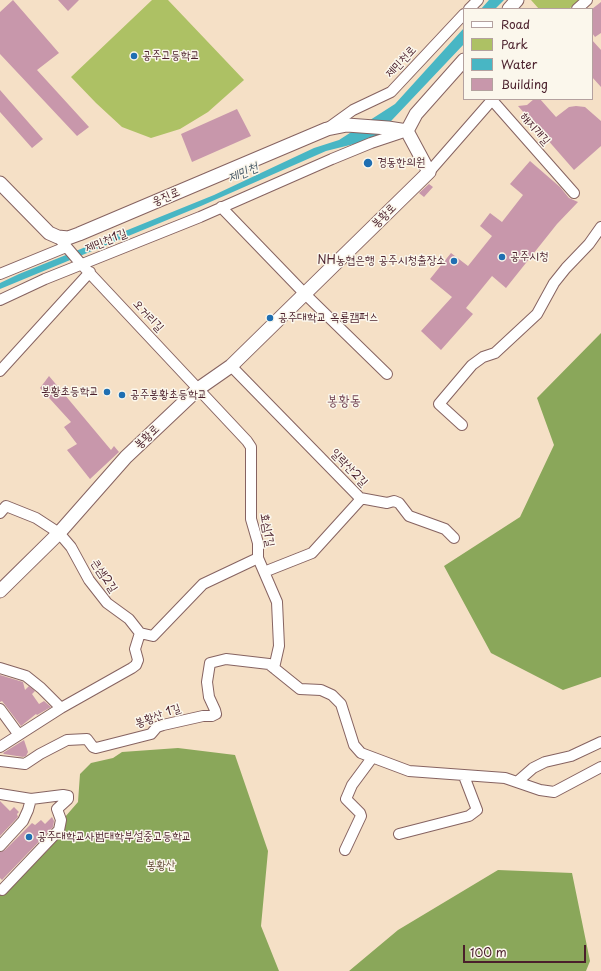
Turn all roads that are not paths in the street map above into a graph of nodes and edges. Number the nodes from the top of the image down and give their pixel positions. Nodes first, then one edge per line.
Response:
1 (478, 0) edge
2 (517, 0) edge
3 (587, 0) edge
4 (470, 8) edge
5 (510, 8) edge
6 (578, 8) edge
7 (463, 15) edge
8 (463, 61) edge
9 (327, 129) junction
10 (407, 131) junction
11 (429, 172) junction
12 (0, 183) edge
13 (574, 193) dead end
14 (221, 208) junction
15 (601, 227) edge
16 (62, 242) junction
17 (80, 263) junction
18 (90, 272) junction
19 (0, 274) edge
20 (305, 294) junction
21 (0, 300) edge
22 (231, 366) junction
23 (0, 371) edge
24 (387, 374) dead end
25 (198, 389) junction
26 (462, 425) dead end
27 (360, 498) junction
28 (3, 509) edge
29 (59, 533) junction
30 (454, 538) dead end
31 (258, 558) junction
32 (264, 572) junction
33 (0, 591) edge
34 (140, 633) junction
35 (0, 668) edge
36 (274, 668) junction
37 (61, 708) junction
38 (0, 709) edge
39 (18, 735) junction
40 (601, 742) edge
41 (0, 747) edge
42 (372, 758) junction
43 (0, 761) edge
44 (601, 767) edge
45 (464, 776) junction
46 (517, 782) junction
47 (0, 794) edge
48 (30, 799) junction
49 (399, 834) dead end
50 (0, 846) edge
51 (345, 850) dead end
52 (2, 890) dead end

1 - 4 street
2 - 5 main road
3 - 6 street
7 - 9 street, 제민천로
8 - 10 main road
9 - 10 main road, 웅진로
9 - 16 main road, 웅진로
10 - 11 main road
10 - 14 street, 제민천1길
11 - 13 street, 해지개길
11 - 20 main road, 봉황로
12 - 16 main road
14 - 17 street, 제민천1길
14 - 20 street
15 - 26 street
16 - 17 street, 오거리길
16 - 19 street
17 - 18 street, 오거리길
17 - 21 street, 제민천1길
18 - 23 street
18 - 25 street, 오거리길
20 - 22 main road, 봉황로
20 - 24 street
22 - 25 main road, 봉황로
22 - 27 street, 일락산2길
25 - 29 main road, 봉황로
25 - 31 street, 효심1길
27 - 30 street
27 - 32 street, 일락산2길
28 - 29 street, 큰샘2길
29 - 33 main road, 봉황로
29 - 34 street, 큰샘2길
31 - 32 street, 효심1길
31 - 34 street
32 - 36 street, 효심1길
34 - 37 street
35 - 37 street
36 - 42 street
36 - 43 street, 봉황산 1길
37 - 39 street
38 - 39 street
39 - 41 street
40 - 46 street
42 - 45 street
42 - 51 street
44 - 46 street
45 - 46 street
45 - 49 street
47 - 48 street
48 - 50 street
48 - 52 street

